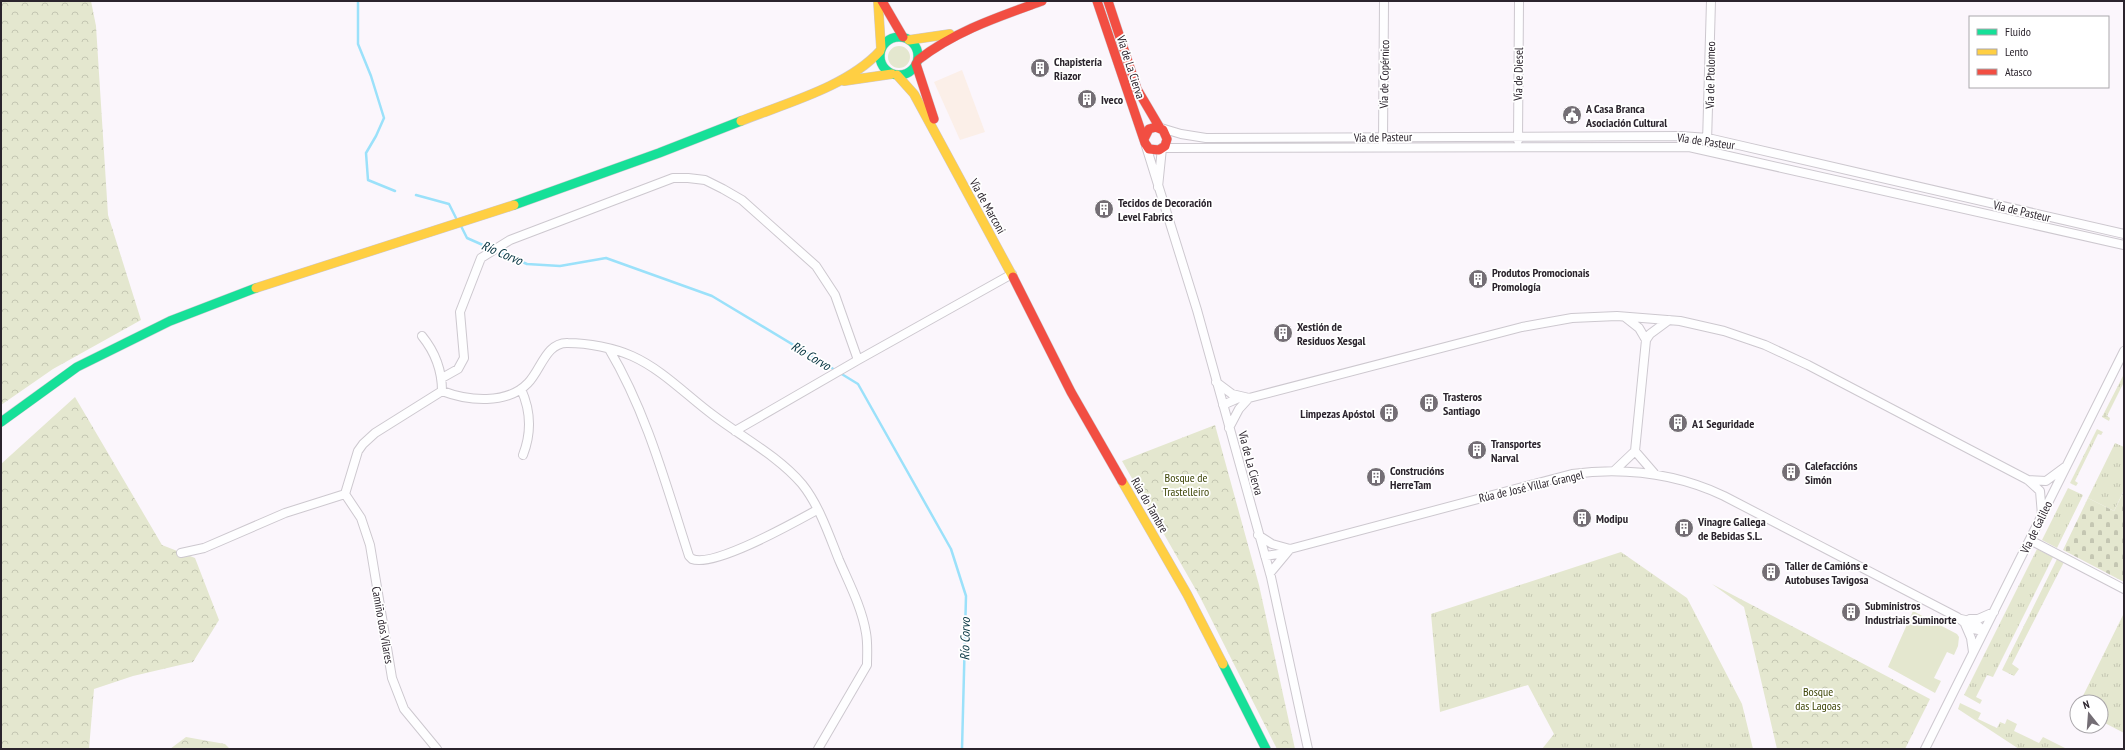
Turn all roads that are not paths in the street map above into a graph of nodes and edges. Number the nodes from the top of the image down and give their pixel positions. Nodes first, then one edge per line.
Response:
1 (878, 1) edge
2 (882, 1) edge
3 (1042, 1) edge
4 (1097, 1) edge
5 (1108, 1) edge
6 (1384, 1) edge
7 (1519, 1) edge
8 (1710, 1) edge
9 (958, 33) junction
10 (906, 38) junction
11 (881, 49) junction
12 (917, 62) junction
13 (894, 74) junction
14 (836, 83) junction
15 (1160, 128) junction
16 (1518, 136) junction
17 (1383, 137) junction
18 (1708, 138) junction
19 (1145, 143) junction
20 (1383, 147) junction
21 (944, 148) junction
22 (1162, 148) junction
23 (1518, 148) junction
24 (1706, 149) junction
25 (1158, 187) junction
26 (2124, 234) edge
27 (2124, 245) edge
28 (1012, 274) junction
29 (1625, 317) junction
30 (1648, 317) junction
31 (1669, 320) junction
32 (422, 336) dead end
33 (1647, 336) junction
34 (609, 349) junction
35 (2124, 351) edge
36 (858, 360) junction
37 (442, 378) junction
38 (1216, 382) junction
39 (521, 389) junction
40 (442, 391) junction
41 (1245, 399) junction
42 (1223, 405) junction
43 (1, 422) edge
44 (1229, 428) junction
45 (735, 431) junction
46 (1634, 454) junction
47 (522, 455) dead end
48 (2066, 467) junction
49 (1615, 470) junction
50 (1633, 471) junction
51 (1654, 473) junction
52 (2028, 480) junction
53 (2046, 481) junction
54 (2057, 484) junction
55 (2040, 491) junction
56 (345, 494) junction
57 (2050, 499) junction
58 (817, 510) junction
59 (2042, 515) junction
60 (1258, 535) junction
61 (2030, 540) junction
62 (1286, 550) junction
63 (181, 553) dead end
64 (1264, 556) junction
65 (1270, 573) junction
66 (2124, 589) edge
67 (1994, 612) junction
68 (1961, 619) junction
69 (1984, 631) junction
70 (1974, 652) junction
71 (437, 749) edge
72 (818, 749) edge
73 (1266, 749) edge
74 (1308, 749) edge
75 (1925, 749) edge

1 - 11 main road
2 - 10 main road
3 - 9 main road
4 - 19 main road, Vía de La Cierva
5 - 15 main road, Vía de La Cierva
6 - 17 street, Vía de Copérnico
7 - 16 street, Vía de Diesel
8 - 18 street, Vía de Ptolomeo
9 - 10 main road
9 - 12 main road
10 - 11 main road
10 - 12 main road
11 - 13 main road
11 - 14 main road
12 - 13 main road
12 - 21 main road, Vía de Marconi
13 - 14 main road
13 - 21 main road, Vía de Marconi
14 - 43 main road
15 - 17 street, Vía de Pasteur
15 - 19 main road
15 - 22 main road
16 - 17 street, Vía de Pasteur
16 - 18 street, Vía de Pasteur
16 - 23 street, Vía de Diesel
17 - 20 street, Vía de Copérnico
18 - 24 street, Vía de Ptolomeo
18 - 26 street, Vía de Pasteur
19 - 22 main road
19 - 25 street, Vía de La Cierva
20 - 22 street, Vía de Pasteur
20 - 23 street, Vía de Pasteur
21 - 28 main road, Vía de Marconi
22 - 25 street, Vía de La Cierva
23 - 24 street, Vía de Pasteur
24 - 27 street, Vía de Pasteur
25 - 38 street, Vía de La Cierva
28 - 36 street
28 - 73 main road, Rúa do Tambre
29 - 30 street
29 - 33 street
29 - 41 street
30 - 31 street
30 - 33 street
31 - 33 street
31 - 52 street
32 - 37 street
33 - 46 street
34 - 39 street
34 - 45 street
34 - 58 street
35 - 48 street, Vía de Galileo
36 - 37 street
36 - 45 street
37 - 40 street
38 - 41 street
38 - 42 street, Vía de La Cierva
39 - 40 street
39 - 47 street
40 - 56 street
41 - 42 street
41 - 44 street
42 - 44 street, Vía de La Cierva
44 - 60 street, Vía de La Cierva
45 - 58 street
46 - 49 street
46 - 50 street
46 - 51 street
48 - 53 street
48 - 54 street, Vía de Galileo
49 - 50 street, Rúa de José Villar Grangel
49 - 62 street, Rúa de José Villar Grangel
50 - 51 street, Rúa de José Villar Grangel
51 - 68 street, Rúa de José Villar Grangel
52 - 53 street
52 - 55 street
53 - 54 street
53 - 55 street
54 - 57 street, Vía de Galileo
55 - 57 street
55 - 59 street
56 - 63 street
56 - 71 street, Camiño dos Vilares
57 - 59 street, Vía de Galileo
58 - 72 street
59 - 61 street, Vía de Galileo
60 - 62 street
60 - 64 street, Vía de La Cierva
61 - 66 street
61 - 67 street, Vía de Galileo
62 - 64 street, Rúa de José Villar Grangel
62 - 65 street
64 - 65 street, Vía de La Cierva
65 - 74 street, Vía de La Cierva
67 - 68 street
67 - 69 street, Vía de Galileo
68 - 69 street, Rúa de José Villar Grangel
68 - 70 street
69 - 70 street, Vía de Galileo
70 - 75 street, Vía de Galileo

